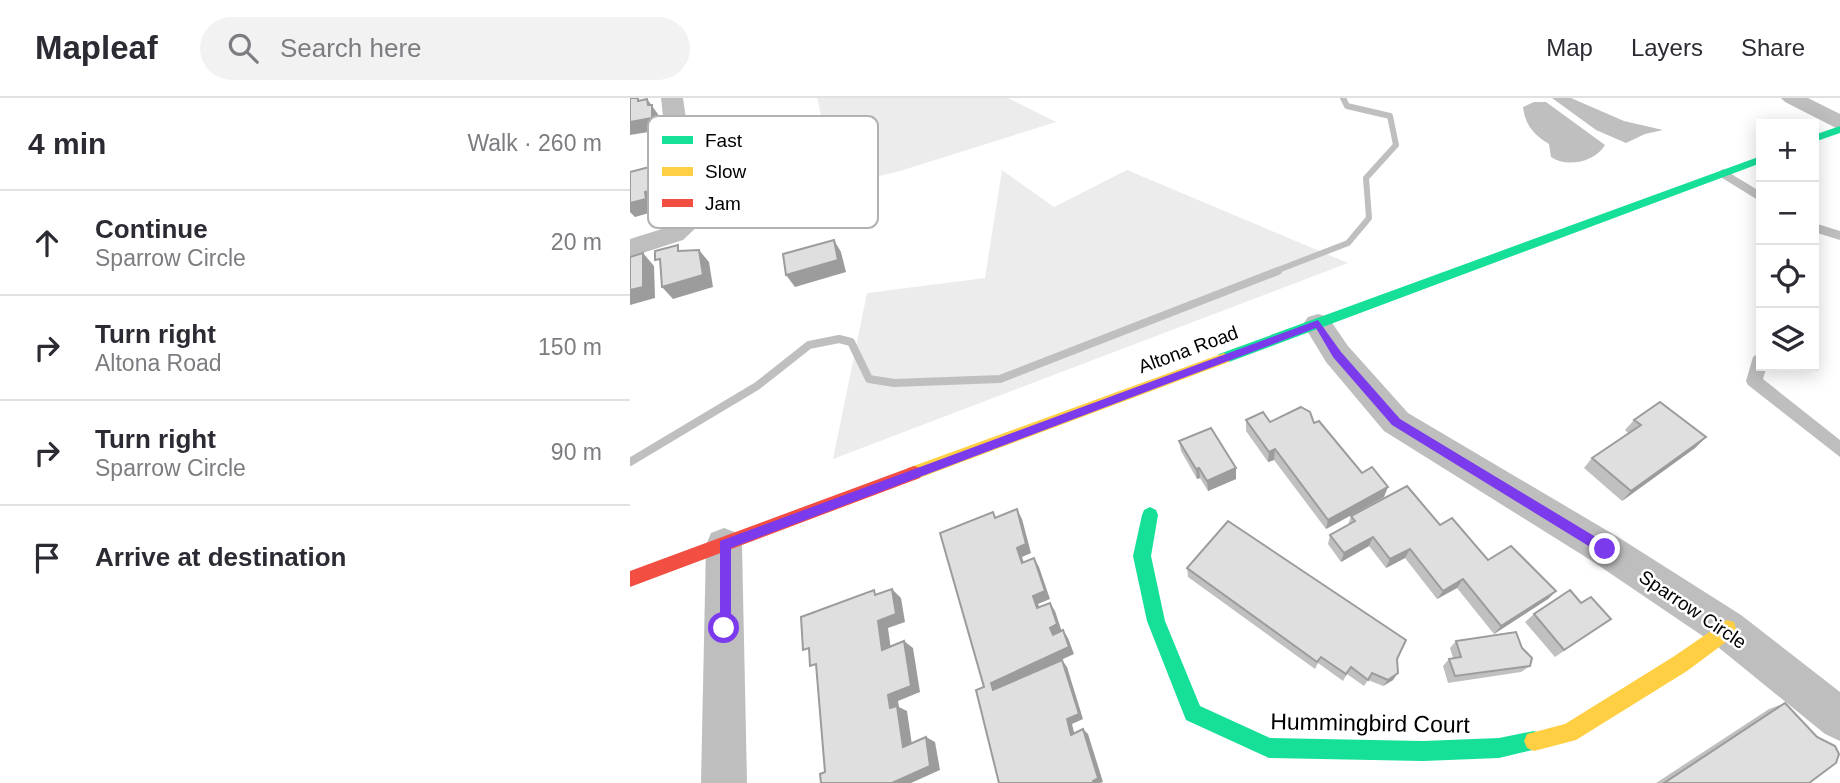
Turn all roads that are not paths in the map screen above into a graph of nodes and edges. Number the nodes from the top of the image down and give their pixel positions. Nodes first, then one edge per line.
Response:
1 (672, 98) edge
2 (1792, 98) edge
3 (674, 116) edge
4 (1840, 122) edge
5 (1840, 129) edge
6 (1819, 137) edge
7 (1756, 161) edge
8 (1723, 173) junction
9 (1756, 195) edge
10 (682, 228) edge
11 (1819, 229) edge
12 (1840, 236) edge
13 (630, 248) edge
14 (1318, 324) junction
15 (1757, 371) edge
16 (1840, 450) edge
17 (1150, 515) dead end
18 (724, 545) junction
19 (630, 579) edge
20 (1727, 629) junction
21 (1840, 719) edge
22 (716, 779) edge

1 - 3 street
2 - 4 street
5 - 6 main road
7 - 8 main road, Altona Road
8 - 9 lane
8 - 14 main road, Altona Road
10 - 13 street
11 - 12 lane
14 - 18 main road, Altona Road
14 - 20 street, Sparrow Circle
15 - 16 lane
17 - 20 main road, Hummingbird Court
18 - 19 main road, Altona Road
18 - 22 street
20 - 21 street, Sparrow Circle

